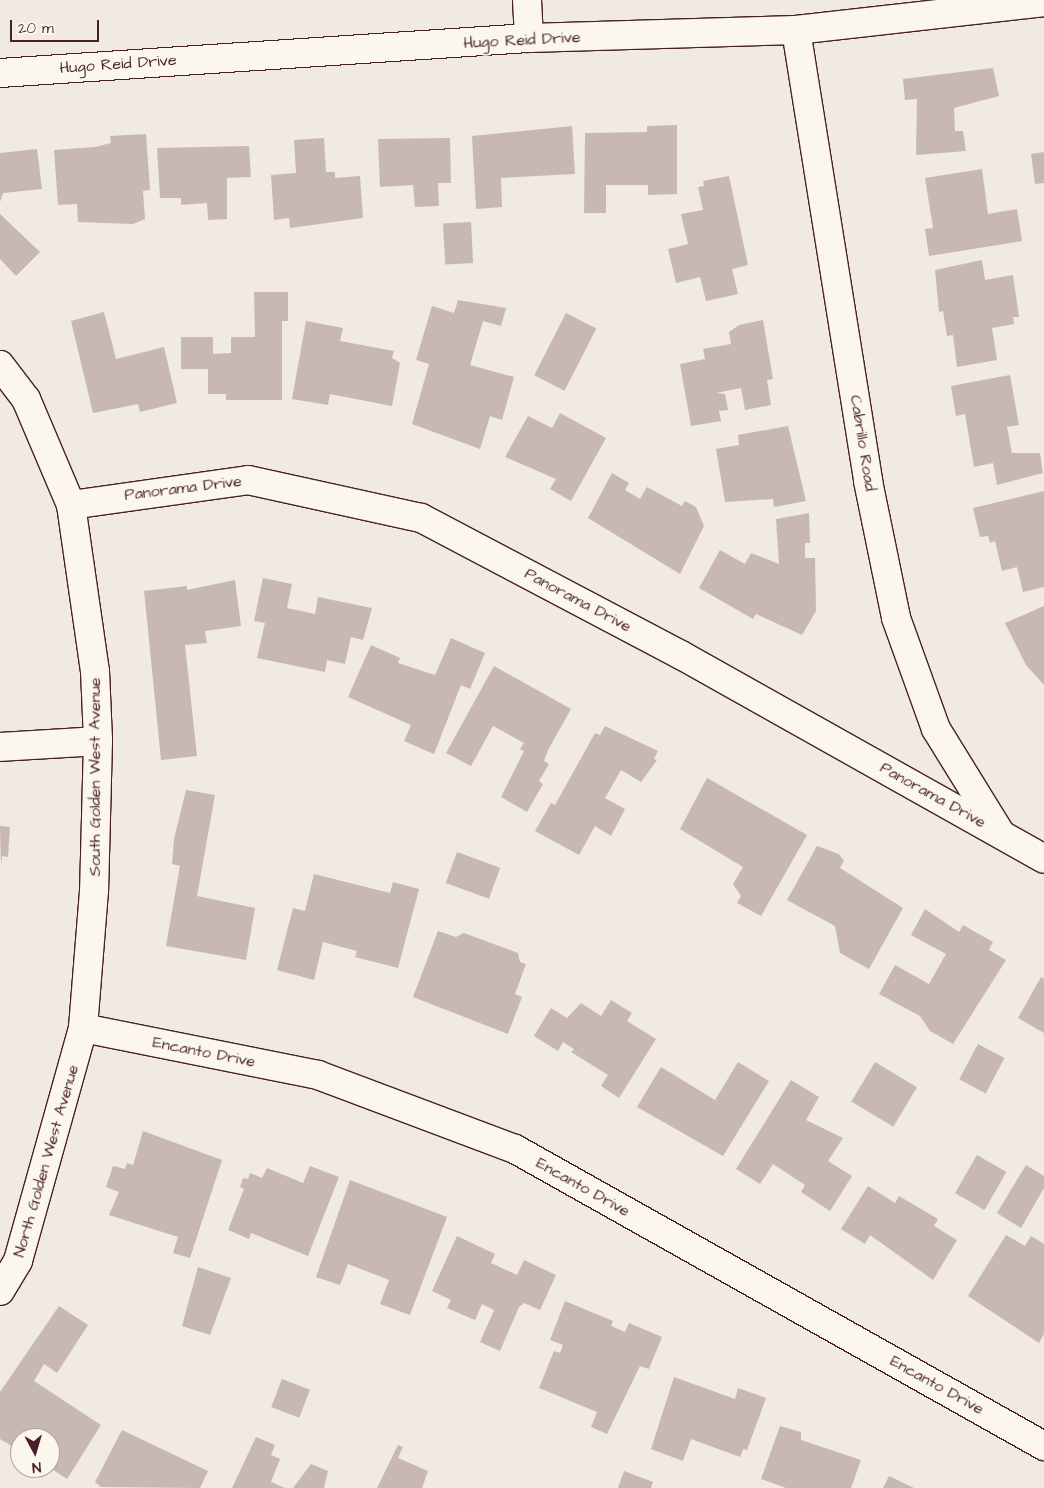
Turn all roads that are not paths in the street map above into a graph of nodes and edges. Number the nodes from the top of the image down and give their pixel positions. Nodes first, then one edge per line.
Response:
1 (527, 0) edge
2 (1044, 2) edge
3 (982, 6) edge
4 (796, 30) junction
5 (529, 38) junction
6 (0, 73) edge
7 (0, 365) edge
8 (71, 505) junction
9 (98, 740) junction
10 (0, 747) edge
11 (1000, 833) junction
12 (1044, 859) edge
13 (83, 1028) junction
14 (0, 1291) edge
15 (1044, 1446) edge

1 - 5 street
2 - 3 street, Hugo Reid Drive
3 - 4 street, Hugo Reid Drive
4 - 5 street, Hugo Reid Drive
4 - 11 street, Cabrillo Road
5 - 6 street, Hugo Reid Drive
7 - 8 street, South Golden West Avenue
8 - 9 street, South Golden West Avenue
8 - 11 street, Panorama Drive
9 - 10 street
9 - 13 street, South Golden West Avenue
11 - 12 street, Panorama Drive
13 - 14 street, North Golden West Avenue
13 - 15 street, Encanto Drive

